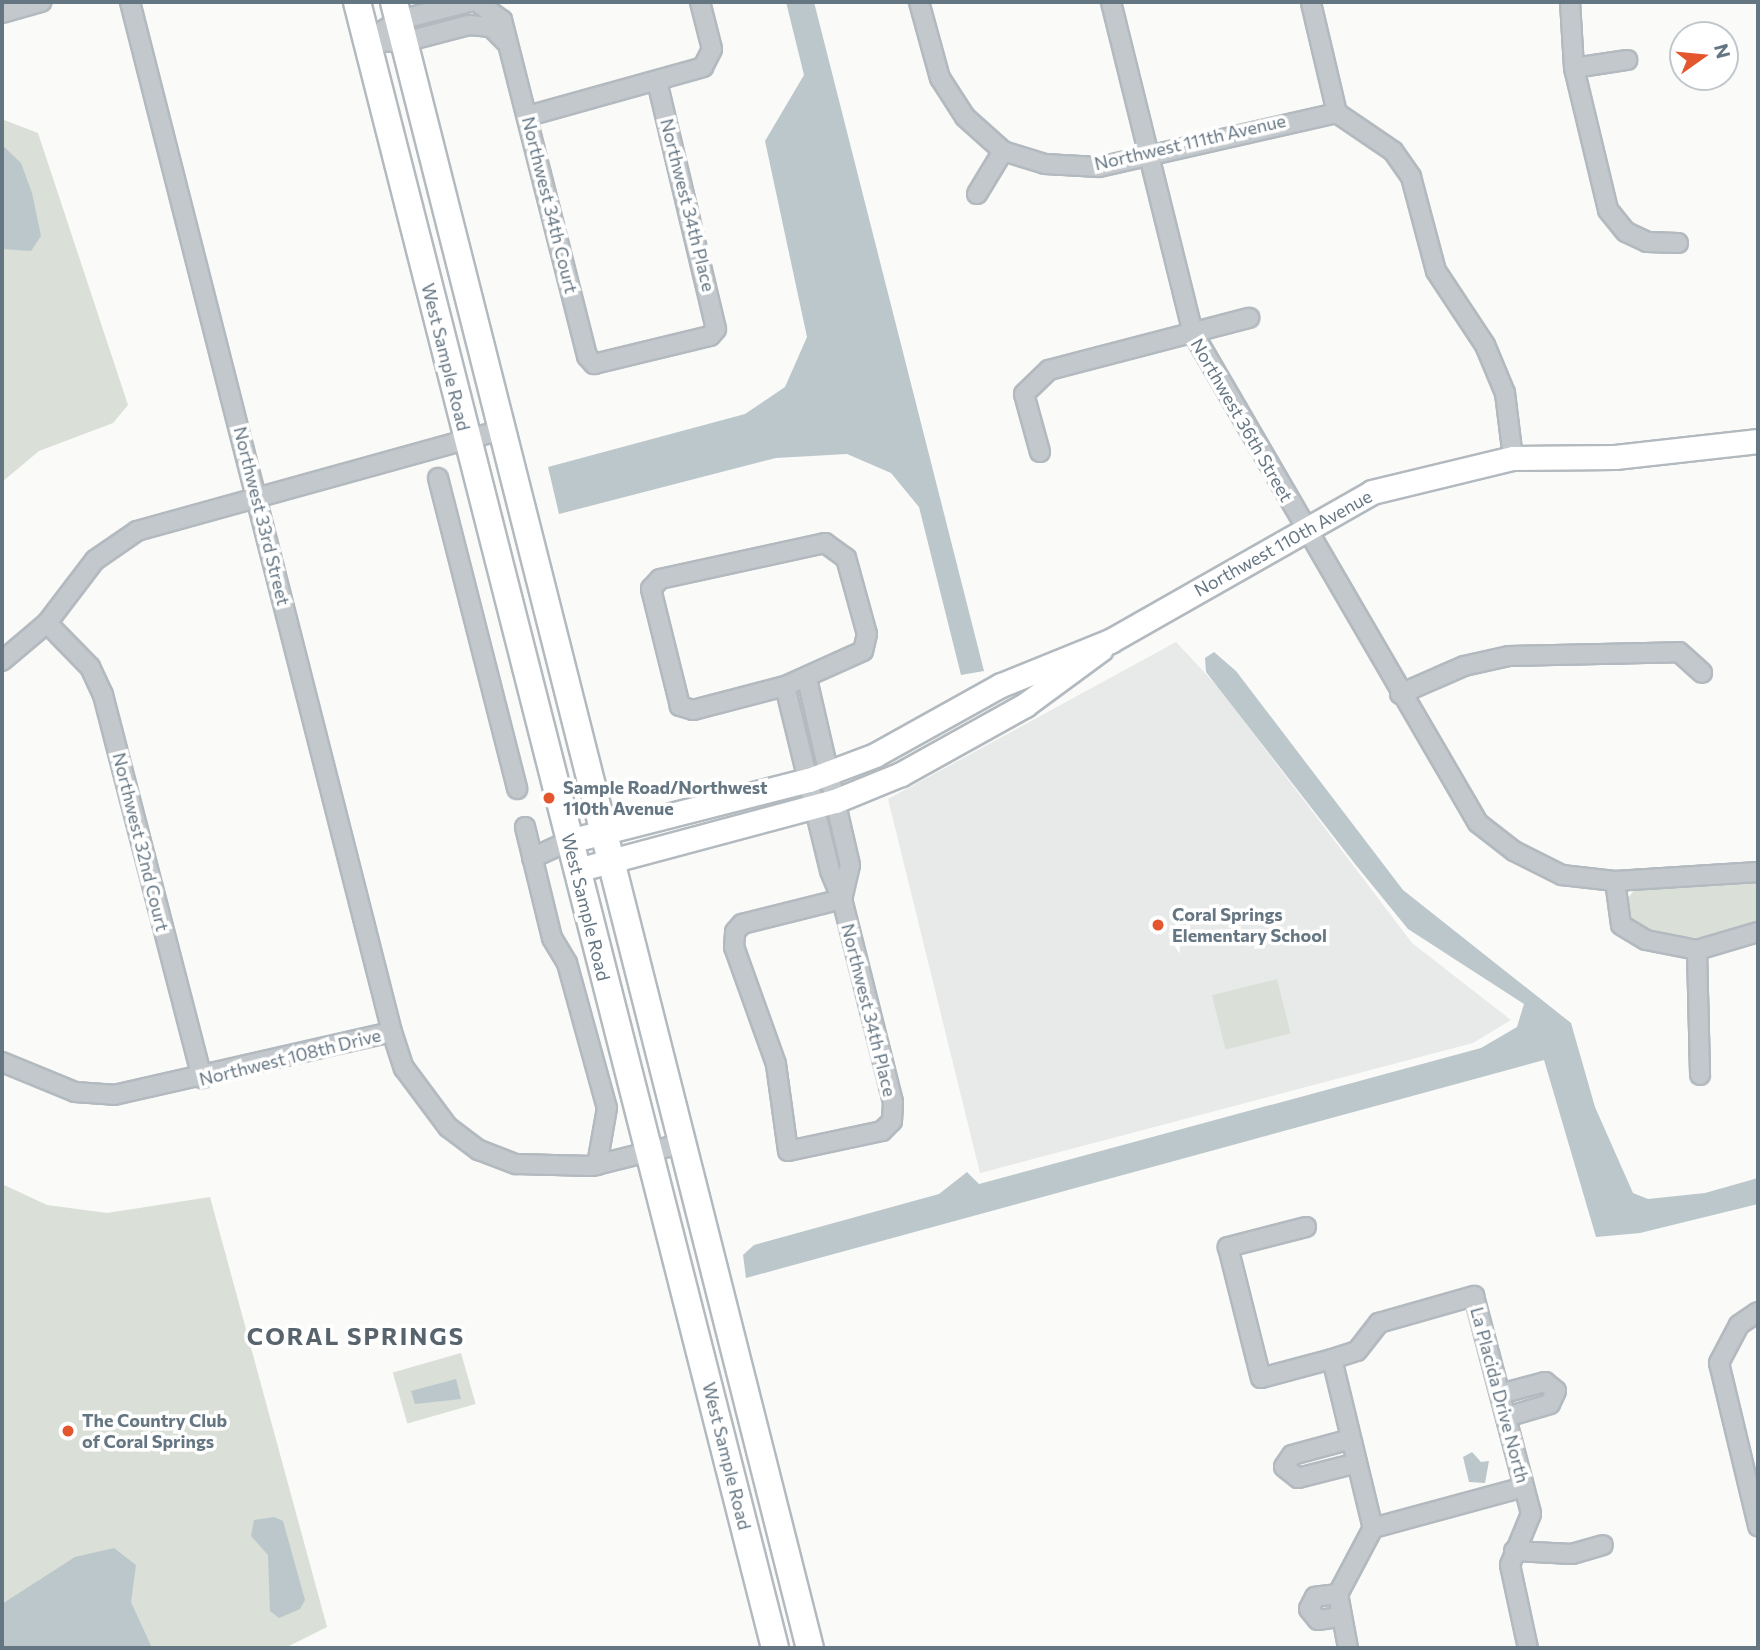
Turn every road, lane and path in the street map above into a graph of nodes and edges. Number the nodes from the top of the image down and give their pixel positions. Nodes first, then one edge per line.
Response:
1 (41, 2) edge
2 (130, 2) edge
3 (357, 2) edge
4 (470, 2) edge
5 (477, 2) edge
6 (700, 2) edge
7 (919, 2) edge
8 (1111, 2) edge
9 (1570, 2) edge
10 (1311, 3) edge
11 (2, 13) edge
12 (399, 21) edge
13 (367, 41) junction
14 (508, 45) junction
15 (1627, 60) dead end
16 (1574, 68) junction
17 (657, 81) junction
18 (1337, 113) junction
19 (528, 116) junction
20 (1003, 151) junction
21 (1149, 156) junction
22 (977, 194) dead end
23 (1678, 243) dead end
24 (1249, 318) dead end
25 (1193, 333) junction
26 (594, 363) joint
27 (501, 430) junction
28 (467, 439) junction
29 (1758, 441) edge
30 (1040, 452) dead end
31 (1513, 458) junction
32 (438, 478) dead end
33 (257, 495) junction
34 (1304, 529) junction
35 (47, 623) junction
36 (1110, 640) junction
37 (2, 661) edge
38 (1702, 673) dead end
39 (807, 678) junction
40 (785, 686) junction
41 (1399, 694) junction
42 (831, 773) junction
43 (809, 780) junction
44 (517, 789) dead end
45 (825, 804) junction
46 (525, 827) dead end
47 (604, 832) junction
48 (569, 841) junction
49 (533, 858) junction
50 (612, 860) junction
51 (577, 870) junction
52 (1758, 872) edge
53 (1615, 881) junction
54 (842, 899) junction
55 (1758, 932) edge
56 (1698, 950) junction
57 (392, 1032) junction
58 (2, 1062) edge
59 (1700, 1075) dead end
60 (202, 1078) junction
61 (684, 1143) junction
62 (648, 1153) junction
63 (597, 1165) junction
64 (1306, 1227) dead end
65 (1758, 1312) edge
66 (1332, 1359) junction
67 (1500, 1394) junction
68 (1506, 1417) junction
69 (1352, 1439) junction
70 (1357, 1462) junction
71 (1524, 1487) junction
72 (1758, 1526) edge
73 (1373, 1528) junction
74 (1603, 1545) dead end
75 (1514, 1551) junction
76 (1338, 1594) junction
77 (1340, 1617) junction
78 (775, 1648) edge
79 (810, 1648) edge
80 (1348, 1648) edge
81 (1528, 1648) edge

1 - 11 street
2 - 33 street, Northwest 33rd Street
3 - 13 main road, West Sample Road
4 - 12 street
5 - 14 street, Northwest 34th Court
6 - 17 street
7 - 20 street
8 - 21 street, Northwest 36th Street
9 - 16 street
10 - 18 street
12 - 13 street
12 - 14 street
12 - 27 main road, West Sample Road
13 - 28 main road, West Sample Road
14 - 19 street, Northwest 34th Court
15 - 16 street
16 - 23 street
17 - 19 street
17 - 26 street, Northwest 34th Place
18 - 21 street, Northwest 111th Avenue
18 - 31 street
19 - 26 street, Northwest 34th Court
20 - 21 street, Northwest 111th Avenue
20 - 22 street
21 - 25 street, Northwest 36th Street
24 - 25 street
25 - 30 street
25 - 34 street, Northwest 36th Street
27 - 28 street
27 - 47 main road, West Sample Road
28 - 33 street
28 - 48 main road, West Sample Road
29 - 31 street, Northwest 110th Avenue
31 - 34 street, Northwest 110th Avenue
32 - 44 street
33 - 35 street
33 - 57 street, Northwest 33rd Street
34 - 36 street, Northwest 110th Avenue
34 - 41 street, Northwest 36th Street
35 - 37 street
35 - 60 street, Northwest 32nd Court
36 - 42 street, Northwest 110th Avenue
36 - 45 street, Northwest 110th Avenue
38 - 41 street
39 - 40 street
39 - 40 street
39 - 42 street, Northwest 34th Place
40 - 43 street, Northwest 34th Place
41 - 53 street
42 - 43 street, Northwest 110th Avenue
42 - 45 street, Northwest 34th Place
43 - 45 street, Northwest 34th Place
43 - 47 street, Northwest 110th Avenue
45 - 50 street, Northwest 110th Avenue
45 - 54 street, Northwest 34th Place
46 - 49 street
47 - 48 street, Northwest 110th Avenue
47 - 50 main road, West Sample Road
48 - 49 street
48 - 51 main road, West Sample Road
49 - 63 street
50 - 51 street, Northwest 110th Avenue
50 - 61 main road, West Sample Road
51 - 62 main road, West Sample Road
52 - 53 street
53 - 56 street
54 - 54 street, Northwest 34th Place
55 - 56 street
56 - 59 street
57 - 60 street, Northwest 108th Drive
57 - 63 street, Northwest 108th Drive
58 - 60 street, Northwest 108th Drive
61 - 62 street, Northwest 108th Drive
61 - 79 main road, West Sample Road
62 - 63 street, Northwest 108th Drive
62 - 78 main road, West Sample Road
64 - 66 street
65 - 72 street
66 - 67 street, La Placida Drive North
66 - 69 street
67 - 68 street, La Placida Drive North
67 - 68 street
68 - 71 street, La Placida Drive North
69 - 70 street
69 - 70 street
70 - 73 street
71 - 73 street
71 - 75 street, La Placida Drive North
73 - 76 street
74 - 75 street
75 - 81 street, La Placida Drive North
76 - 77 street
76 - 77 street
77 - 80 street

